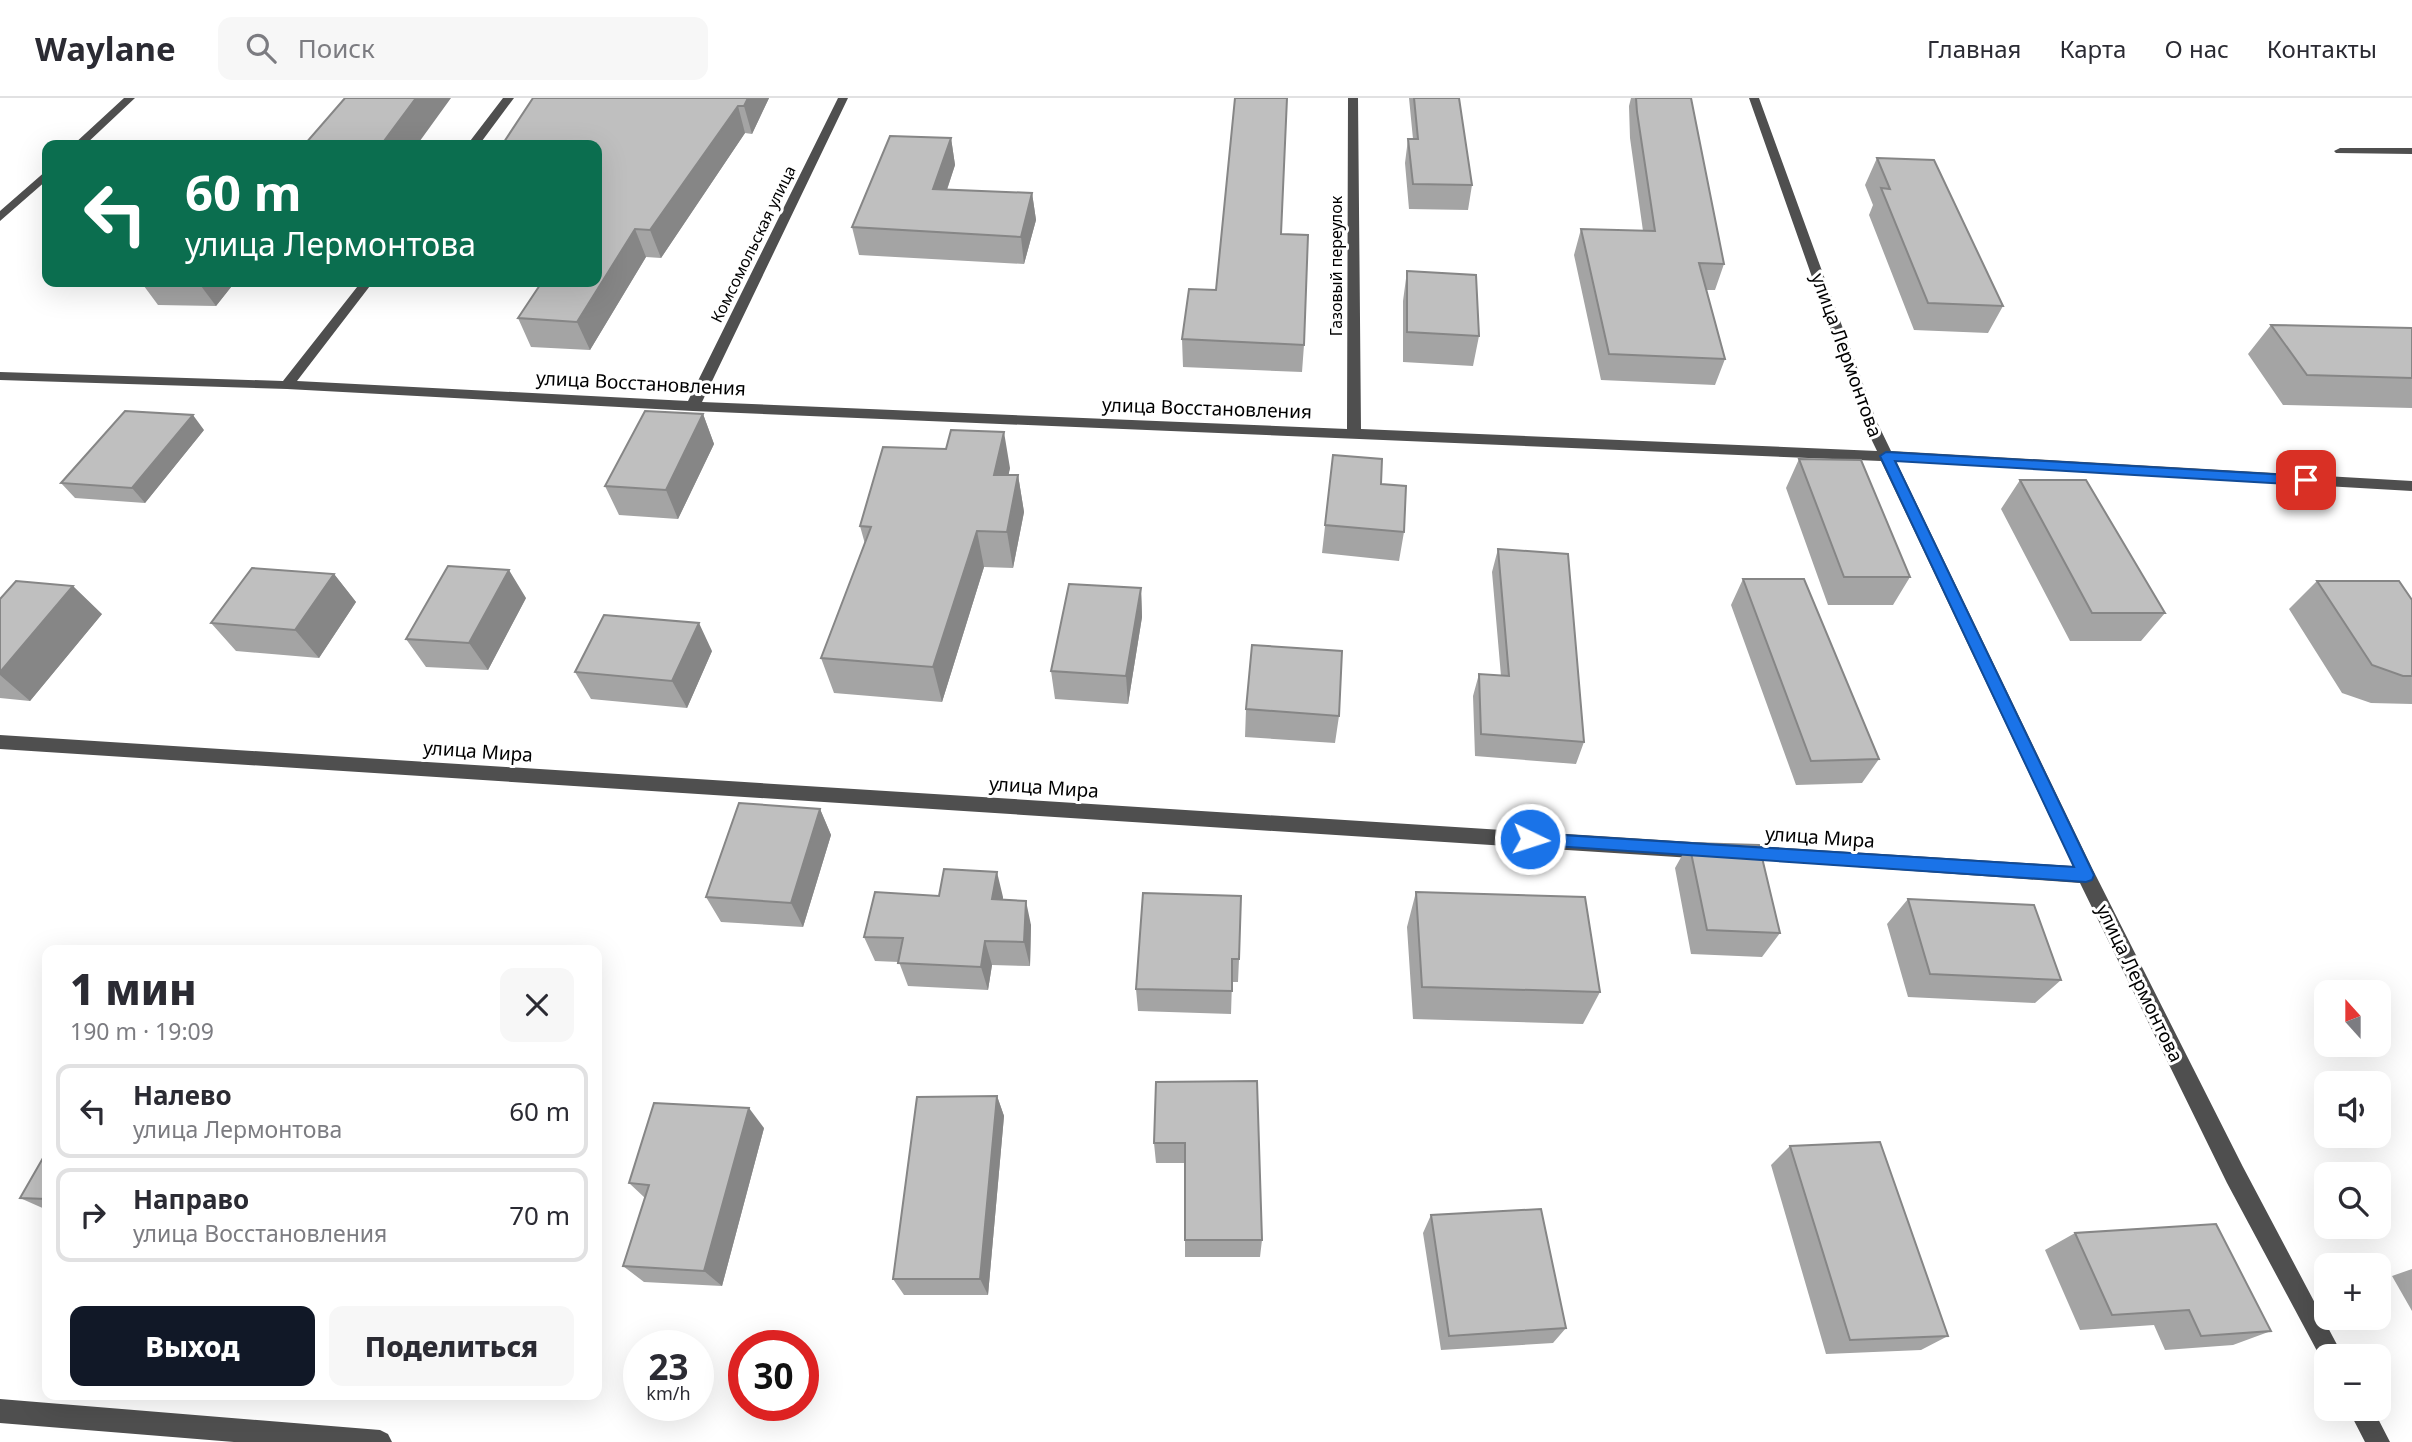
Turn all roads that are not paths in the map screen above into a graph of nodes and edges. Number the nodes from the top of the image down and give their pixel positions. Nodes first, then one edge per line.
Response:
1 (130, 98) edge
2 (509, 98) edge
3 (843, 98) edge
4 (1353, 98) edge
5 (1754, 98) edge
6 (84, 140) edge
7 (477, 140) edge
8 (2340, 151) dead end
9 (2412, 151) edge
10 (42, 179) edge
11 (0, 217) edge
12 (363, 287) edge
13 (0, 376) edge
14 (287, 385) junction
15 (694, 405) junction
16 (1354, 434) junction
17 (1886, 456) junction
18 (2412, 486) edge
19 (0, 742) edge
20 (2086, 875) junction
21 (2326, 1344) edge
22 (0, 1411) edge
23 (2367, 1421) edge
24 (380, 1442) edge
25 (2378, 1442) edge

1 - 6 street
2 - 7 street
3 - 15 street, Комсомольская улица
4 - 16 street, Газовый переулок
5 - 17 street, улица Лермонтова
8 - 9 street
10 - 11 street
12 - 14 street
13 - 14 street, улица Восстановления
14 - 15 street, улица Восстановления
15 - 16 street, улица Восстановления
16 - 17 street, улица Восстановления
17 - 18 street, улица Восстановления
17 - 20 street, улица Лермонтова
19 - 20 street, улица Мира
20 - 21 street, улица Лермонтова
22 - 24 street
23 - 25 street

